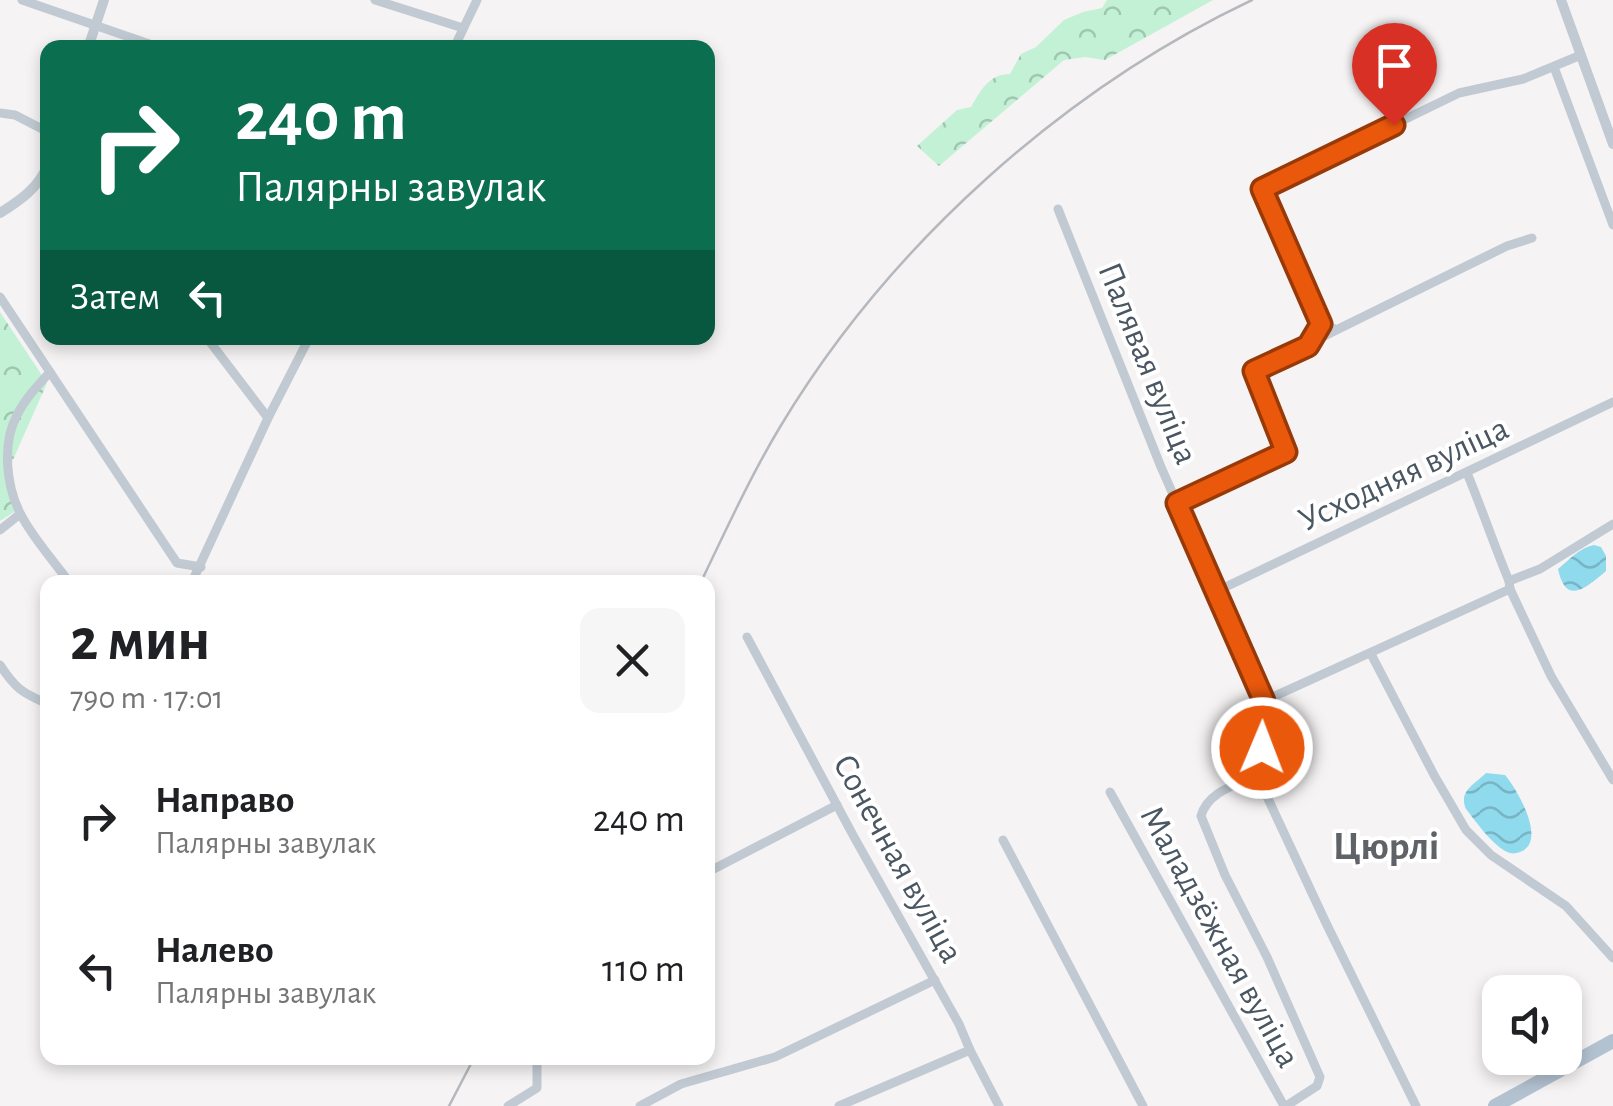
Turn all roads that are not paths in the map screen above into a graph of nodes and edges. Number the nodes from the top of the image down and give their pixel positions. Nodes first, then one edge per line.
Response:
1 (22, 0) edge
2 (104, 0) edge
3 (375, 0) edge
4 (477, 0) edge
5 (1561, 0) edge
6 (96, 26) junction
7 (463, 28) junction
8 (91, 40) edge
9 (138, 40) edge
10 (458, 40) edge
11 (1581, 55) junction
12 (1554, 66) junction
13 (0, 113) edge
14 (40, 128) edge
15 (1613, 144) edge
16 (40, 180) edge
17 (1058, 209) dead end
18 (0, 213) edge
19 (1613, 225) edge
20 (1532, 238) dead end
21 (0, 297) edge
22 (1321, 324) junction
23 (1335, 329) junction
24 (212, 345) edge
25 (304, 345) edge
26 (1308, 346) junction
27 (50, 372) junction
28 (1613, 402) edge
29 (268, 418) junction
30 (1467, 473) junction
31 (1177, 503) junction
32 (20, 514) junction
33 (1613, 524) edge
34 (0, 530) edge
35 (200, 567) junction
36 (64, 575) edge
37 (196, 575) edge
38 (1509, 585) junction
39 (1216, 592) junction
40 (747, 637) dead end
41 (1371, 654) junction
42 (0, 665) edge
43 (40, 701) edge
44 (1264, 701) junction
45 (1262, 774) junction
46 (1613, 780) edge
47 (1110, 792) dead end
48 (837, 804) junction
49 (1002, 840) dead end
50 (715, 868) edge
51 (1613, 958) edge
52 (935, 980) junction
53 (1613, 1041) edge
54 (970, 1050) junction
55 (536, 1065) edge
56 (508, 1106) edge
57 (640, 1106) edge
58 (839, 1106) edge
59 (999, 1106) edge
60 (1143, 1106) edge
61 (1285, 1106) edge
62 (1416, 1106) edge
63 (1495, 1106) edge

1 - 6 street
2 - 6 street
3 - 7 street
4 - 7 street
5 - 11 street
6 - 8 street
6 - 9 street
7 - 10 street
11 - 12 street
11 - 15 street
12 - 19 street
12 - 22 street
13 - 14 street
16 - 18 street
17 - 31 street, Палявая вуліца
20 - 23 street
21 - 27 street
22 - 23 street
22 - 26 street
23 - 26 street
24 - 29 street
25 - 29 street
26 - 31 street
27 - 32 street
27 - 35 street
28 - 30 street, Усходняя вуліца
29 - 35 street
30 - 38 street
30 - 39 street, Усходняя вуліца
31 - 39 street, Палявая вуліца
32 - 34 street
32 - 36 street
33 - 38 street
35 - 37 street
38 - 41 street
38 - 46 street
39 - 44 street, Палявая вуліца
40 - 48 street, Сонечная вуліца
41 - 44 street
41 - 51 street
42 - 43 street
44 - 45 street
45 - 61 street
45 - 62 street
47 - 61 street, Маладзёжная вуліца
48 - 50 street
48 - 52 street, Сонечная вуліца
49 - 60 street
52 - 54 street, Сонечная вуліца
52 - 57 street
53 - 63 main road
54 - 58 street
54 - 59 street, Сонечная вуліца
55 - 56 street

